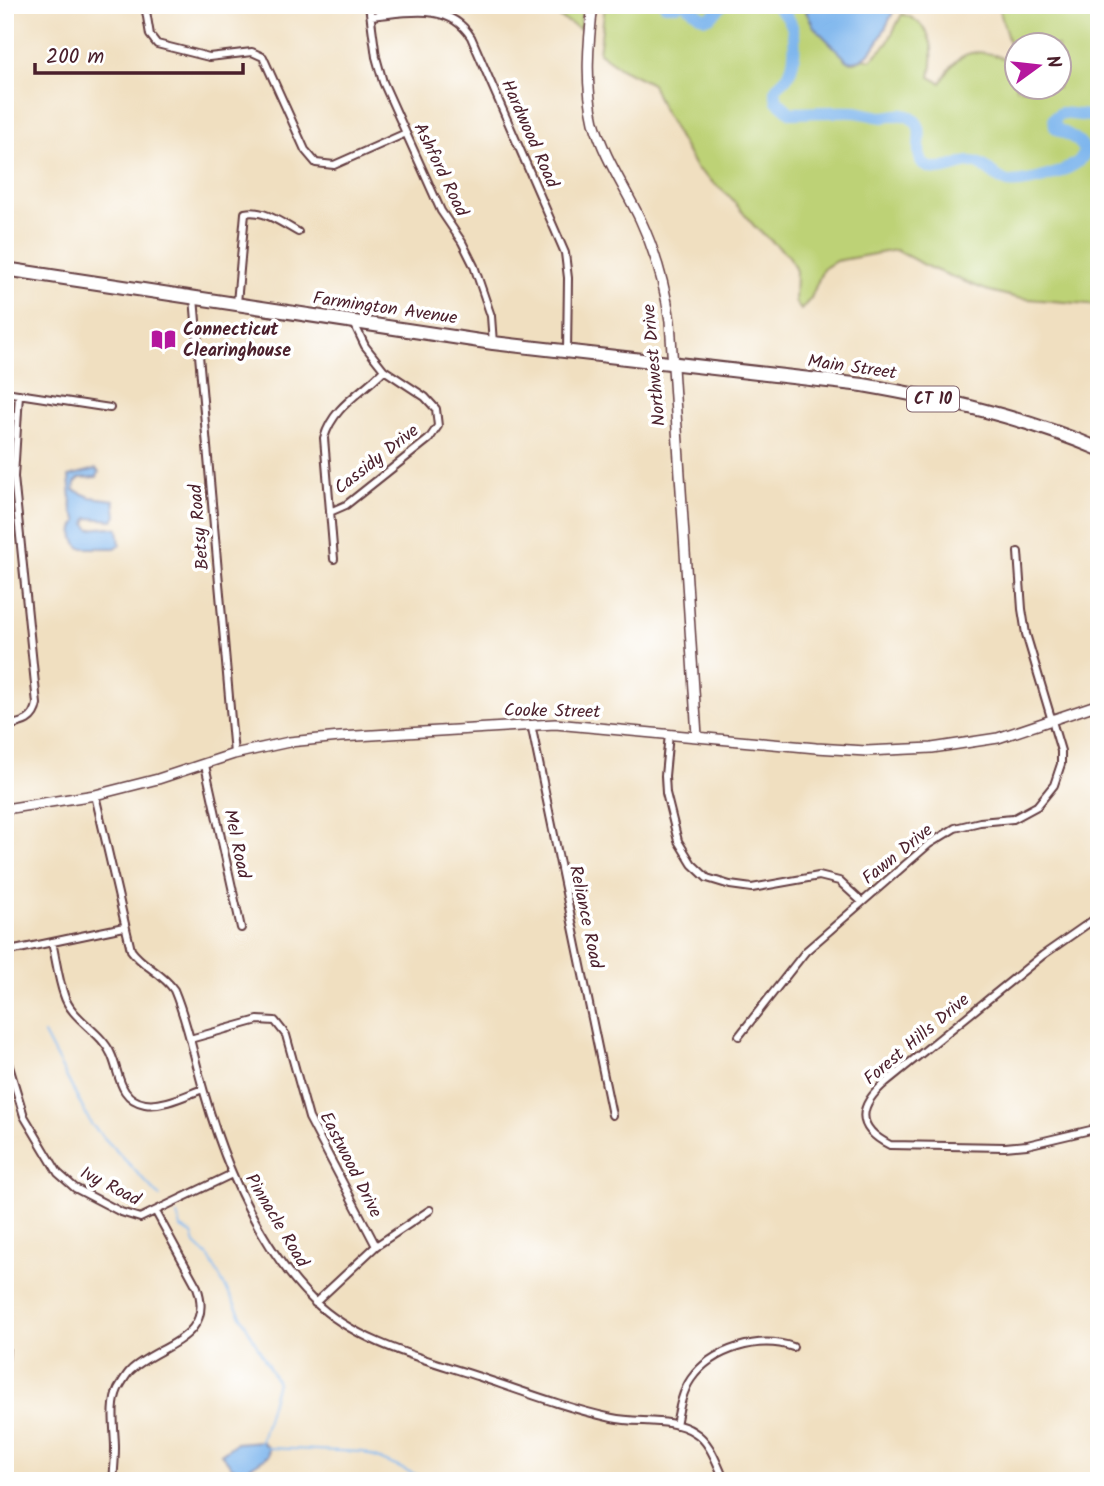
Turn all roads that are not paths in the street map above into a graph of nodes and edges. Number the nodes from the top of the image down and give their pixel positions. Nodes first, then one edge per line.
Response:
1 (145, 5) edge
2 (369, 5) edge
3 (593, 5) edge
4 (370, 16) junction
5 (406, 133) junction
6 (298, 232) dead end
7 (5, 270) edge
8 (194, 298) junction
9 (236, 305) junction
10 (354, 322) junction
11 (493, 343) junction
12 (567, 352) junction
13 (672, 365) junction
14 (384, 370) junction
15 (761, 374) joint
16 (5, 392) edge
17 (19, 394) junction
18 (110, 408) dead end
19 (1099, 449) edge
20 (15, 477) junction
21 (5, 478) edge
22 (330, 512) junction
23 (1018, 552) dead end
24 (334, 559) dead end
25 (1099, 704) edge
26 (1053, 721) junction
27 (531, 724) junction
28 (5, 726) edge
29 (668, 734) junction
30 (697, 736) junction
31 (234, 754) junction
32 (205, 765) junction
33 (95, 795) junction
34 (5, 809) edge
35 (862, 902) junction
36 (1099, 916) edge
37 (124, 927) junction
38 (241, 928) dead end
39 (52, 942) junction
40 (5, 952) edge
41 (739, 1036) dead end
42 (190, 1039) junction
43 (5, 1052) edge
44 (203, 1089) junction
45 (612, 1115) dead end
46 (1099, 1128) edge
47 (232, 1174) junction
48 (429, 1210) dead end
49 (156, 1212) junction
50 (376, 1246) junction
51 (316, 1303) junction
52 (5, 1312) edge
53 (793, 1347) dead end
54 (5, 1362) edge
55 (676, 1425) junction
56 (113, 1481) edge
57 (725, 1481) edge

1 - 5 street
2 - 4 street, Ashford Road
3 - 13 main road, Northwest Drive
4 - 5 street, Ashford Road
4 - 12 street, Hardwood Road
5 - 11 street, Ashford Road
6 - 9 street
7 - 8 highway, Farmington Avenue / CT 10
8 - 9 highway, Farmington Avenue / CT 10
8 - 31 street, Betsy Road
9 - 10 highway, Farmington Avenue / CT 10
10 - 11 highway, Farmington Avenue / CT 10
10 - 14 street, Cassidy Drive
11 - 12 highway, Farmington Avenue / CT 10
12 - 13 highway, Farmington Avenue / CT 10
13 - 15 highway, Farmington Avenue / CT 10
13 - 30 main road, Northwest Drive
14 - 22 street, Cassidy Drive
14 - 22 street, Cassidy Drive
15 - 19 highway, Main Street / CT 10
16 - 17 street
17 - 18 street
17 - 20 street
20 - 21 street
20 - 28 street
22 - 24 street, Cassidy Drive
23 - 26 street, Fawn Drive
25 - 26 main road, Cooke Street
26 - 30 main road, Cooke Street
26 - 35 street, Fawn Drive
27 - 29 main road, Cooke Street
27 - 31 main road, Cooke Street
27 - 45 street, Reliance Road
29 - 30 main road, Cooke Street
29 - 35 street
31 - 32 main road, Cooke Street
32 - 33 main road, Cooke Street
32 - 38 street, Mel Road
33 - 34 main road, Cooke Street
33 - 37 street, Pinnacle Road
35 - 41 street, Fawn Drive
36 - 46 street, Forest Hills Drive
37 - 39 street
37 - 42 street, Pinnacle Road
39 - 40 street
39 - 44 street
42 - 44 street, Pinnacle Road
42 - 50 street, Eastwood Drive
43 - 49 street, Ivy Road
44 - 47 street, Pinnacle Road
47 - 49 street, Ivy Road
47 - 51 street, Pinnacle Road
48 - 50 street
49 - 56 street
50 - 51 street
51 - 55 street, Pinnacle Road
52 - 54 street
53 - 55 street
55 - 57 street

